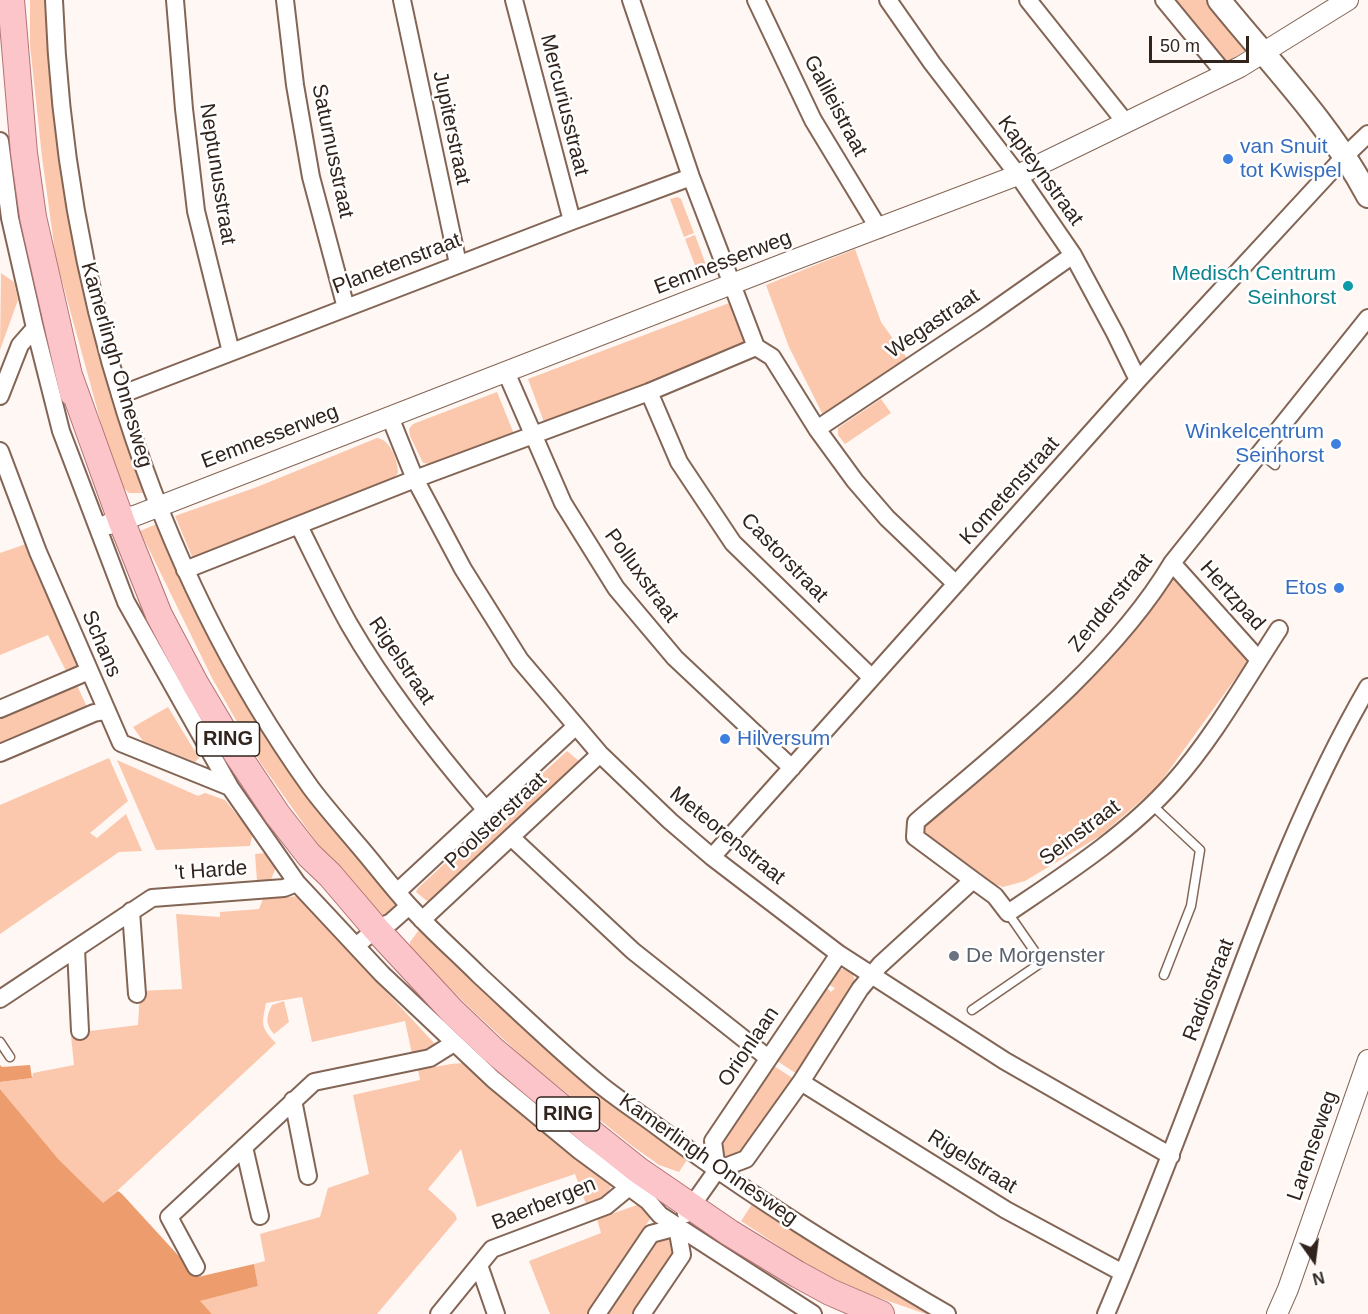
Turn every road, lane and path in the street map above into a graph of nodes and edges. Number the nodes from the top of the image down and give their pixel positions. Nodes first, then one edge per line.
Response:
1 (54, 0) edge
2 (176, 0) edge
3 (285, 0) edge
4 (402, 0) edge
5 (514, 0) edge
6 (631, 0) edge
7 (756, 0) edge
8 (888, 0) edge
9 (1028, 0) edge
10 (1164, 0) edge
11 (1219, 0) edge
12 (1348, 0) edge
13 (7, 5) edge
14 (1263, 53) junction
15 (1225, 74) junction
16 (1126, 123) junction
17 (1368, 134) edge
18 (0, 141) edge
19 (1344, 157) junction
20 (1018, 176) junction
21 (691, 177) junction
22 (1368, 196) edge
23 (5, 219) edge
24 (572, 221) junction
25 (879, 229) junction
26 (1072, 255) junction
27 (458, 264) junction
28 (732, 285) junction
29 (346, 308) junction
30 (1368, 318) edge
31 (34, 328) junction
32 (756, 347) junction
33 (231, 352) junction
34 (506, 372) junction
35 (1138, 380) junction
36 (649, 392) junction
37 (120, 395) junction
38 (0, 396) edge
39 (390, 417) junction
40 (816, 429) junction
41 (534, 436) junction
42 (1260, 453) junction
43 (1, 456) edge
44 (1275, 465) dead end
45 (415, 479) junction
46 (8, 497) edge
47 (159, 506) junction
48 (109, 524) junction
49 (299, 526) junction
50 (1172, 563) junction
51 (185, 570) junction
52 (956, 584) junction
53 (1279, 629) dead end
54 (1258, 660) junction
55 (89, 671) junction
56 (872, 677) junction
57 (1365, 701) edge
58 (0, 709) edge
59 (105, 711) junction
60 (575, 727) junction
61 (0, 753) edge
62 (600, 754) junction
63 (792, 768) junction
64 (230, 787) junction
65 (1152, 805) junction
66 (485, 809) junction
67 (512, 838) junction
68 (712, 857) junction
69 (973, 880) junction
70 (297, 883) junction
71 (397, 892) junction
72 (409, 906) junction
73 (131, 911) junction
74 (1008, 913) junction
75 (422, 920) junction
76 (366, 937) junction
77 (76, 949) junction
78 (839, 954) junction
79 (872, 975) junction
80 (1164, 975) dead end
81 (136, 994) dead end
82 (0, 999) edge
83 (972, 1010) dead end
84 (80, 1031) dead end
85 (0, 1042) edge
86 (454, 1043) junction
87 (9, 1057) dead end
88 (768, 1058) junction
89 (1368, 1060) edge
90 (801, 1082) junction
91 (293, 1100) junction
92 (244, 1147) junction
93 (1171, 1156) junction
94 (717, 1170) junction
95 (308, 1176) dead end
96 (629, 1187) junction
97 (260, 1216) dead end
98 (684, 1217) junction
99 (479, 1265) junction
100 (196, 1267) dead end
101 (1123, 1273) junction
102 (439, 1314) edge
103 (496, 1314) edge
104 (597, 1314) edge
105 (642, 1314) edge
106 (813, 1314) edge
107 (880, 1314) edge
108 (947, 1314) edge
109 (1106, 1314) edge
110 (1277, 1314) edge

1 - 37 street, Kamerlingh Onnesweg
2 - 33 street, Neptunusstraat
3 - 29 street, Saturnusstraat
4 - 27 street, Jupiterstraat
5 - 24 street, Mercuriusstraat
6 - 21 street
7 - 25 street, Galileistraat
8 - 20 street, Kapteynstraat
9 - 16 street
10 - 15 street
11 - 14 main road
12 - 14 street, Eemnesserweg
13 - 48 main road, Kamerlingh Onnesweg / RING
14 - 15 street, Eemnesserweg
14 - 19 main road
15 - 16 street, Eemnesserweg
16 - 20 street, Eemnesserweg
17 - 19 street, Kometenstraat
18 - 23 street, Kamerlingh Onnesweg
19 - 22 main road
19 - 35 street, Kometenstraat
20 - 25 street, Eemnesserweg
20 - 26 street, Kapteynstraat
21 - 24 street, Planetenstraat
21 - 28 street
23 - 31 street, Kamerlingh Onnesweg
24 - 27 street, Planetenstraat
25 - 28 street, Eemnesserweg
26 - 35 street, Kapteynstraat
26 - 40 street, Wegastraat
27 - 29 street, Planetenstraat
28 - 32 street
28 - 34 street, Eemnesserweg
29 - 33 street, Planetenstraat
30 - 42 street, Zenderstraat
31 - 38 street
31 - 48 street, Kamerlingh Onnesweg
32 - 36 street
32 - 40 street
33 - 37 street, Planetenstraat
34 - 39 street, Eemnesserweg
34 - 41 street, Polluxstraat
35 - 52 street, Kometenstraat
36 - 41 street
36 - 56 street, Castorstraat
37 - 47 street, Kamerlingh Onnesweg
39 - 45 street, Meteorenstraat
39 - 47 street, Eemnesserweg
40 - 52 street
41 - 45 street
41 - 63 street, Polluxstraat
42 - 44 lane
42 - 50 street, Zenderstraat
43 - 46 street, Schans
45 - 49 street
45 - 60 street, Meteorenstraat
46 - 55 street, Schans
47 - 48 street, Eemnesserweg
47 - 51 street, Kamerlingh Onnesweg
48 - 64 street, Kamerlingh Onnesweg
48 - 76 main road, Kamerlingh Onnesweg / RING
49 - 51 street
49 - 66 street, Rigelstraat
50 - 54 street, Hertzpad
50 - 69 street, Zenderstraat
51 - 71 street, Kamerlingh Onnesweg
52 - 56 street, Kometenstraat
53 - 54 street, Seinstraat
54 - 65 street, Seinstraat
55 - 58 street
55 - 59 street, Schans
56 - 63 street, Kometenstraat
57 - 93 street, Radiostraat
59 - 61 street
59 - 64 street, Schans
60 - 62 street, Meteorenstraat
60 - 66 street, Poolsterstraat
62 - 67 street, Poolsterstraat
62 - 68 street, Meteorenstraat
63 - 68 street, Kometenstraat
64 - 70 street, Kamerlingh Onnesweg
65 - 74 street, Seinstraat
65 - 80 lane
66 - 71 street, Poolsterstraat
67 - 75 street, Poolsterstraat
67 - 88 street
68 - 78 street, Meteorenstraat
69 - 74 street
69 - 79 street
70 - 73 street, 't Harde
70 - 76 street, Kamerlingh Onnesweg
71 - 72 street, Kamerlingh Onnesweg
72 - 75 street, Kamerlingh Onnesweg
72 - 76 street
73 - 77 street, 't Harde
73 - 81 street
74 - 83 lane
75 - 94 street, Kamerlingh Onnesweg
76 - 86 street, Kamerlingh Onnesweg
76 - 98 main road, Kamerlingh Onnesweg / RING
77 - 82 street, 't Harde
77 - 84 street
78 - 79 street, Meteorenstraat
78 - 88 street, Orionlaan
79 - 90 street
79 - 93 street, Meteorenstraat
85 - 87 lane
86 - 91 street
86 - 96 street, Kamerlingh Onnesweg
88 - 94 street, Orionlaan
89 - 110 street, Larenseweg
90 - 94 street
90 - 101 street, Rigelstraat
91 - 92 street
91 - 95 street
92 - 97 street
92 - 100 street
93 - 101 street, Radiostraat
94 - 98 street
94 - 108 street, Kamerlingh Onnesweg
96 - 98 street, Kamerlingh Onnesweg
96 - 99 street, Baerbergen
98 - 104 street
98 - 105 street
98 - 106 street, Kamerlingh Onnesweg
98 - 107 main road, Kamerlingh Onnesweg / RING
99 - 102 street, Baerbergen
99 - 103 street
101 - 109 street, Radiostraat

